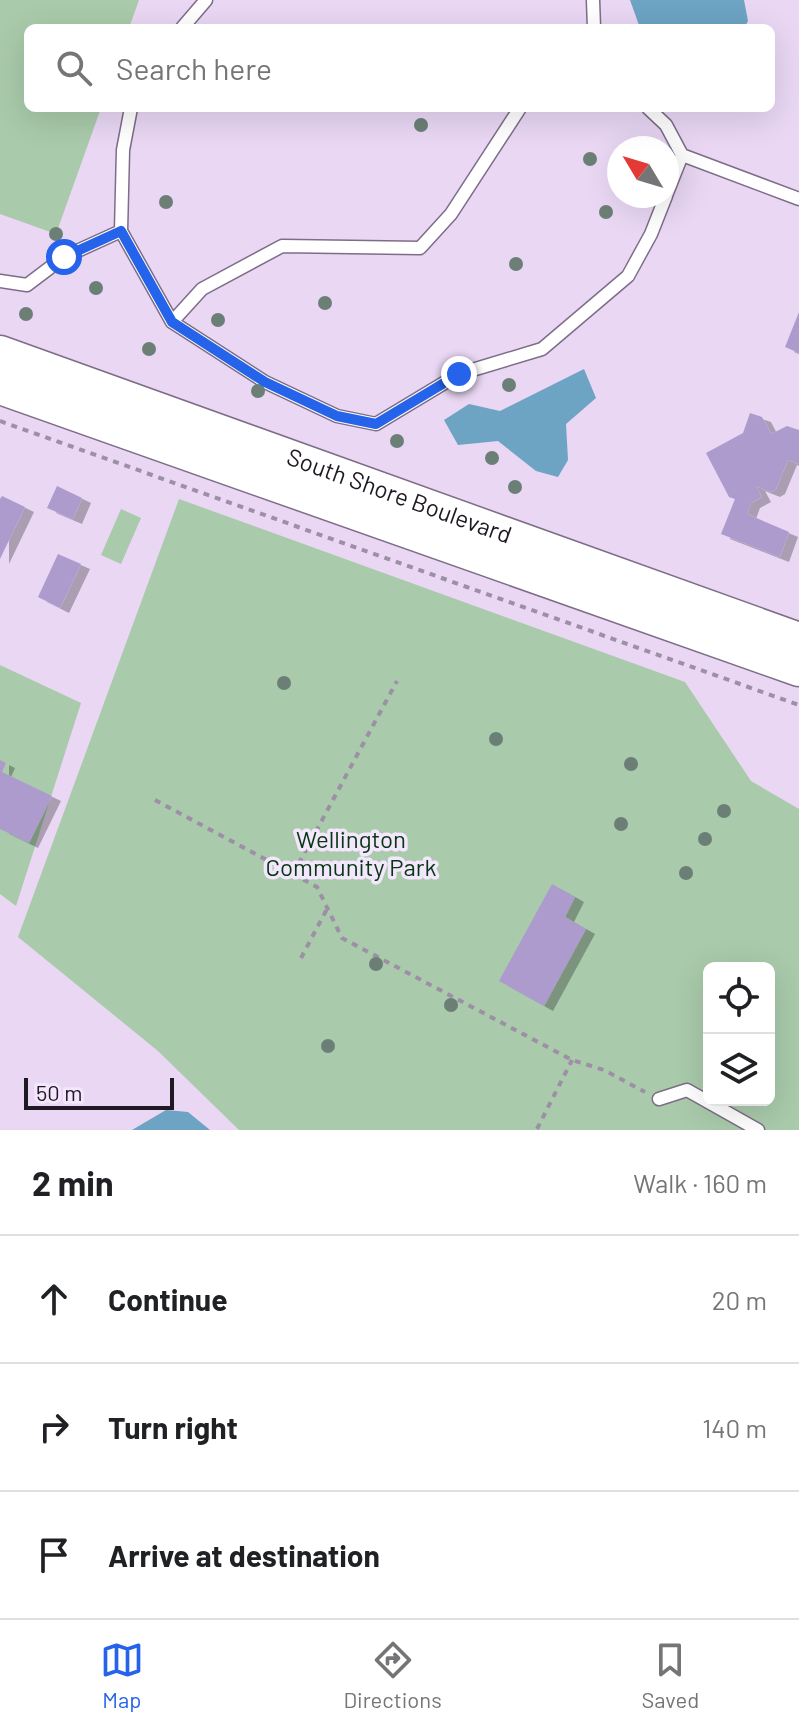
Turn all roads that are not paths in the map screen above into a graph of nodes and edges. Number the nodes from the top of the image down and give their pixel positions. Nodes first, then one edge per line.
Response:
1 (206, 0) edge
2 (593, 0) edge
3 (185, 24) edge
4 (594, 24) edge
5 (130, 112) edge
6 (517, 112) edge
7 (652, 112) edge
8 (682, 155) junction
9 (679, 162) edge
10 (799, 199) edge
11 (661, 208) edge
12 (121, 231) junction
13 (0, 281) edge
14 (172, 322) junction
15 (0, 353) edge
16 (0, 387) edge
17 (799, 640) edge
18 (799, 669) edge
19 (659, 1099) road end
20 (758, 1130) edge

1 - 3 lane
2 - 4 lane
5 - 12 lane
6 - 14 lane
7 - 8 lane
8 - 9 lane
8 - 10 lane
11 - 14 lane
12 - 13 lane
12 - 14 lane
15 - 17 street, South Shore Boulevard
16 - 18 street, South Shore Boulevard
19 - 20 lane

